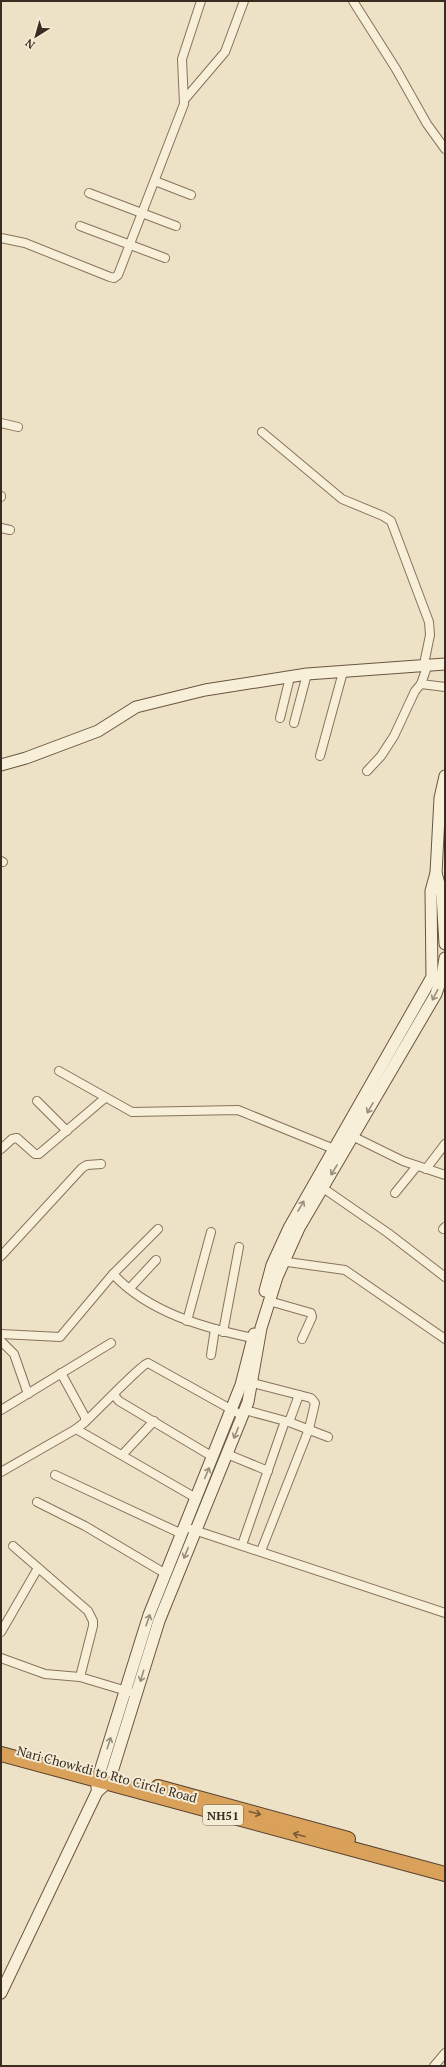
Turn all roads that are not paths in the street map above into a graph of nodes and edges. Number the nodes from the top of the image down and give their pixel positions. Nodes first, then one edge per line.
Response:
1 (201, 1) edge
2 (244, 1) edge
3 (353, 1) edge
4 (185, 99) junction
5 (445, 149) edge
6 (155, 181) junction
7 (89, 193) dead end
8 (191, 195) dead end
9 (142, 213) junction
10 (80, 226) dead end
11 (176, 226) dead end
12 (1, 238) edge
13 (130, 245) junction
14 (165, 258) dead end
15 (1, 423) edge
16 (18, 427) dead end
17 (262, 432) dead end
18 (1, 528) edge
19 (10, 530) dead end
20 (426, 664) junction
21 (445, 664) edge
22 (343, 672) junction
23 (307, 674) junction
24 (290, 677) junction
25 (421, 684) junction
26 (445, 687) edge
27 (280, 718) dead end
28 (294, 723) dead end
29 (320, 756) dead end
30 (1, 765) edge
31 (367, 771) dead end
32 (445, 776) edge
33 (436, 873) junction
34 (445, 944) edge
35 (433, 953) junction
36 (445, 954) edge
37 (445, 958) edge
38 (59, 1071) dead end
39 (105, 1098) junction
40 (37, 1101) dead end
41 (67, 1131) junction
42 (349, 1134) junction
43 (445, 1144) edge
44 (1, 1149) edge
45 (334, 1149) junction
46 (101, 1164) dead end
47 (417, 1166) junction
48 (426, 1168) junction
49 (445, 1175) edge
50 (322, 1188) junction
51 (395, 1193) dead end
52 (158, 1228) dead end
53 (211, 1232) dead end
54 (239, 1247) dead end
55 (1, 1256) edge
56 (156, 1260) dead end
57 (279, 1261) junction
58 (113, 1274) junction
59 (445, 1277) edge
60 (130, 1288) junction
61 (270, 1301) junction
62 (187, 1320) junction
63 (219, 1331) junction
64 (1, 1334) edge
65 (256, 1334) junction
66 (445, 1339) edge
67 (302, 1340) dead end
68 (1, 1341) edge
69 (111, 1343) dead end
70 (211, 1355) dead end
71 (61, 1374) junction
72 (253, 1383) junction
73 (28, 1394) junction
74 (114, 1395) junction
75 (299, 1395) junction
76 (232, 1409) junction
77 (1, 1410) edge
78 (244, 1413) junction
79 (85, 1422) junction
80 (154, 1422) junction
81 (287, 1422) junction
82 (76, 1430) junction
83 (309, 1430) junction
84 (328, 1437) dead end
85 (227, 1454) junction
86 (122, 1455) junction
87 (213, 1457) junction
88 (268, 1471) junction
89 (1, 1472) edge
90 (55, 1475) dead end
91 (196, 1498) junction
92 (37, 1502) dead end
93 (187, 1531) junction
94 (242, 1545) junction
95 (13, 1546) dead end
96 (261, 1551) junction
97 (38, 1568) junction
98 (166, 1574) junction
99 (445, 1613) edge
100 (1, 1632) edge
101 (1, 1658) edge
102 (80, 1676) junction
103 (131, 1692) junction
104 (1, 1746) edge
105 (1, 1754) edge
106 (102, 1781) junction
107 (445, 1866) edge
108 (445, 1874) edge
109 (1, 1993) edge
110 (445, 2053) edge
111 (434, 2066) edge

1 - 4 street
2 - 4 street
3 - 5 street
4 - 6 street
6 - 8 street
6 - 9 street
7 - 9 street
9 - 11 street
9 - 13 street
10 - 13 street
12 - 13 street
13 - 14 street
15 - 16 street
17 - 20 street
18 - 19 street
20 - 21 street
20 - 22 street
20 - 25 street
22 - 23 street
22 - 29 street
23 - 24 street
23 - 28 street
24 - 27 street
24 - 30 street
25 - 26 street
25 - 31 street
32 - 33 street
33 - 34 street
33 - 35 street
35 - 36 street
35 - 42 street
37 -> 42 street
38 - 39 street
39 - 41 street
39 - 45 street
40 - 41 street
41 - 44 street
42 - 45 street
42 - 47 street
42 -> 50 street
43 - 48 street
57 -> 45 street
46 - 55 street
47 - 48 street
47 - 51 street
48 - 49 street
50 - 57 street
50 - 59 street
52 - 58 street
53 - 62 street
54 - 63 street
56 - 60 street
57 - 61 street
57 - 65 street
57 - 66 street
58 - 60 street
58 - 64 street
60 - 62 street
61 - 65 street
61 - 67 street
62 - 63 street
63 - 65 street
63 - 70 street
65 - 72 street
65 - 76 street
68 - 73 street
69 - 71 street
71 - 73 street
71 - 79 street
72 - 75 street
72 - 78 street
73 - 77 street
74 - 76 street
74 - 79 street
74 - 80 street
75 - 81 street
75 - 83 street
76 - 78 street
76 - 87 street
78 - 81 street
78 -> 85 street
79 - 82 street
80 - 86 street
80 - 87 street
81 - 83 street
81 - 88 street
82 - 86 street
82 - 89 street
83 - 84 street
83 - 96 street
85 - 88 street
85 - 93 street
86 - 91 street
91 -> 87 street
88 - 94 street
90 - 93 street
91 - 93 street
92 - 98 street
93 - 94 street
93 - 98 street
93 -> 103 street
94 - 96 street
95 - 97 street
96 - 99 street
97 - 100 street
97 - 102 street
103 -> 98 street
101 - 102 street
102 - 103 street
103 - 106 street
104 - 106 highway, Nari Chowkdi to Rto Circle Road / NH51
105 - 106 highway, NH51
106 -> 107 highway, Nari Chowkdi to Rto Circle Road / NH51
108 -> 106 highway, NH51
106 - 109 street
110 - 111 street

